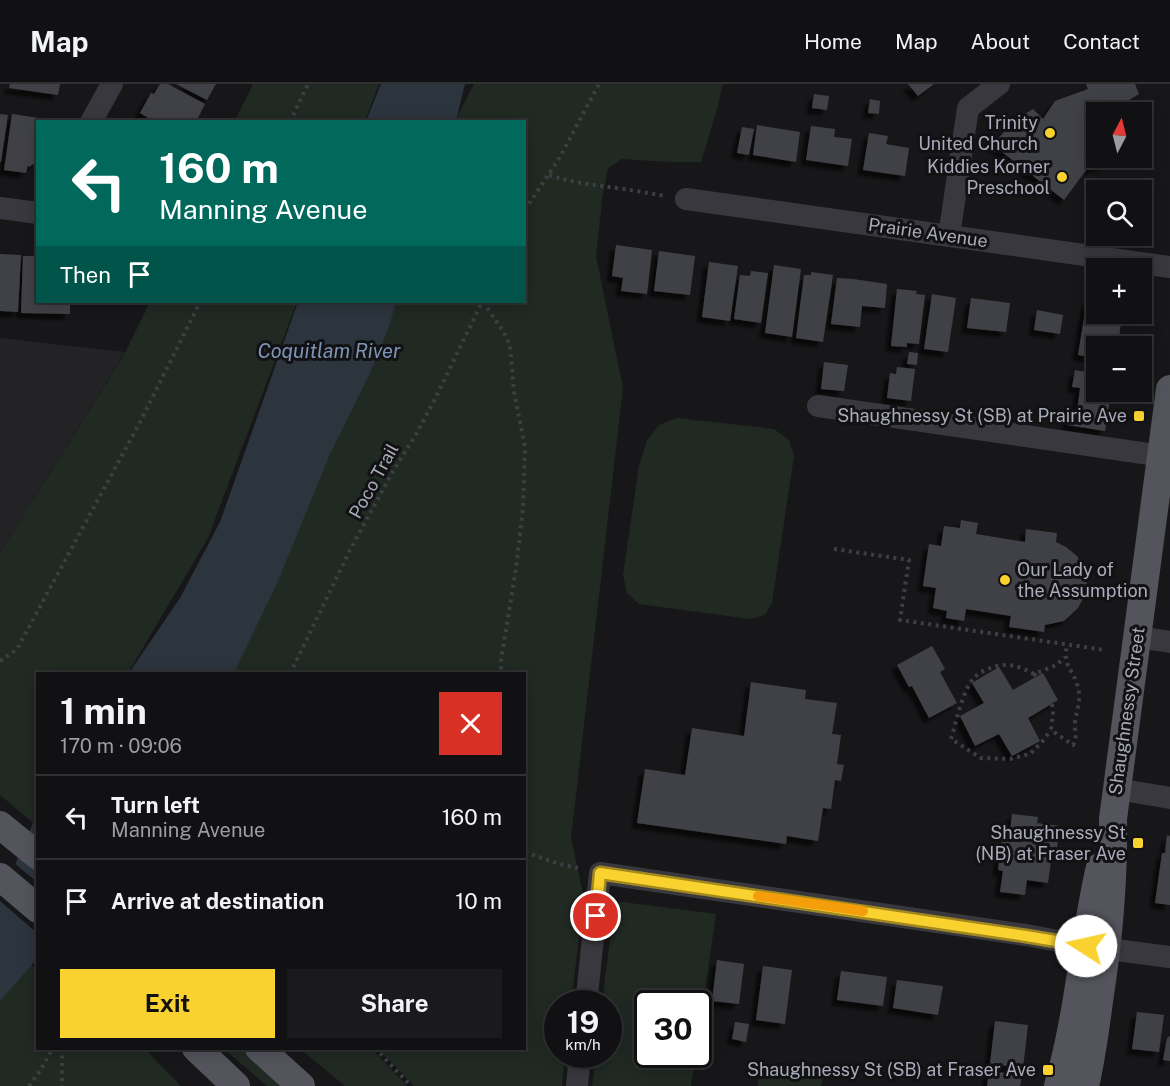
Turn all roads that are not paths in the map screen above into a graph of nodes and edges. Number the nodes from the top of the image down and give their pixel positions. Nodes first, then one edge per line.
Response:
1 (112, 84) edge
2 (999, 84) edge
3 (92, 120) edge
4 (686, 199) road end
5 (0, 208) edge
6 (36, 213) edge
7 (949, 236) junction
8 (1170, 267) edge
9 (1170, 388) edge
10 (818, 406) dead end
11 (1165, 456) edge
12 (1138, 637) junction
13 (1170, 642) edge
14 (1117, 789) junction
15 (1170, 798) edge
16 (0, 825) edge
17 (36, 854) edge
18 (0, 877) edge
19 (36, 907) edge
20 (1096, 948) junction
21 (1170, 957) edge
22 (587, 990) edge
23 (198, 1050) edge
24 (261, 1050) edge
25 (579, 1068) edge
26 (236, 1086) edge
27 (301, 1086) edge
28 (577, 1086) edge
29 (1058, 1086) edge
30 (1085, 1086) edge

1 - 3 street
2 - 7 street
4 - 7 street, Prairie Avenue
5 - 6 street
7 - 8 street, Prairie Avenue
9 - 11 main road, Shaughnessy Street
10 - 11 street
11 - 12 main road, Shaughnessy Street
12 - 13 street
12 - 14 main road, Shaughnessy Street
14 - 15 street
14 - 20 main road, Shaughnessy Street
16 - 17 main road
18 - 19 main road
20 - 21 street
20 - 22 street
20 - 29 main road, Shaughnessy Street
20 - 30 main road, Shaughnessy Street
23 - 26 main road
24 - 27 main road
25 - 28 street

